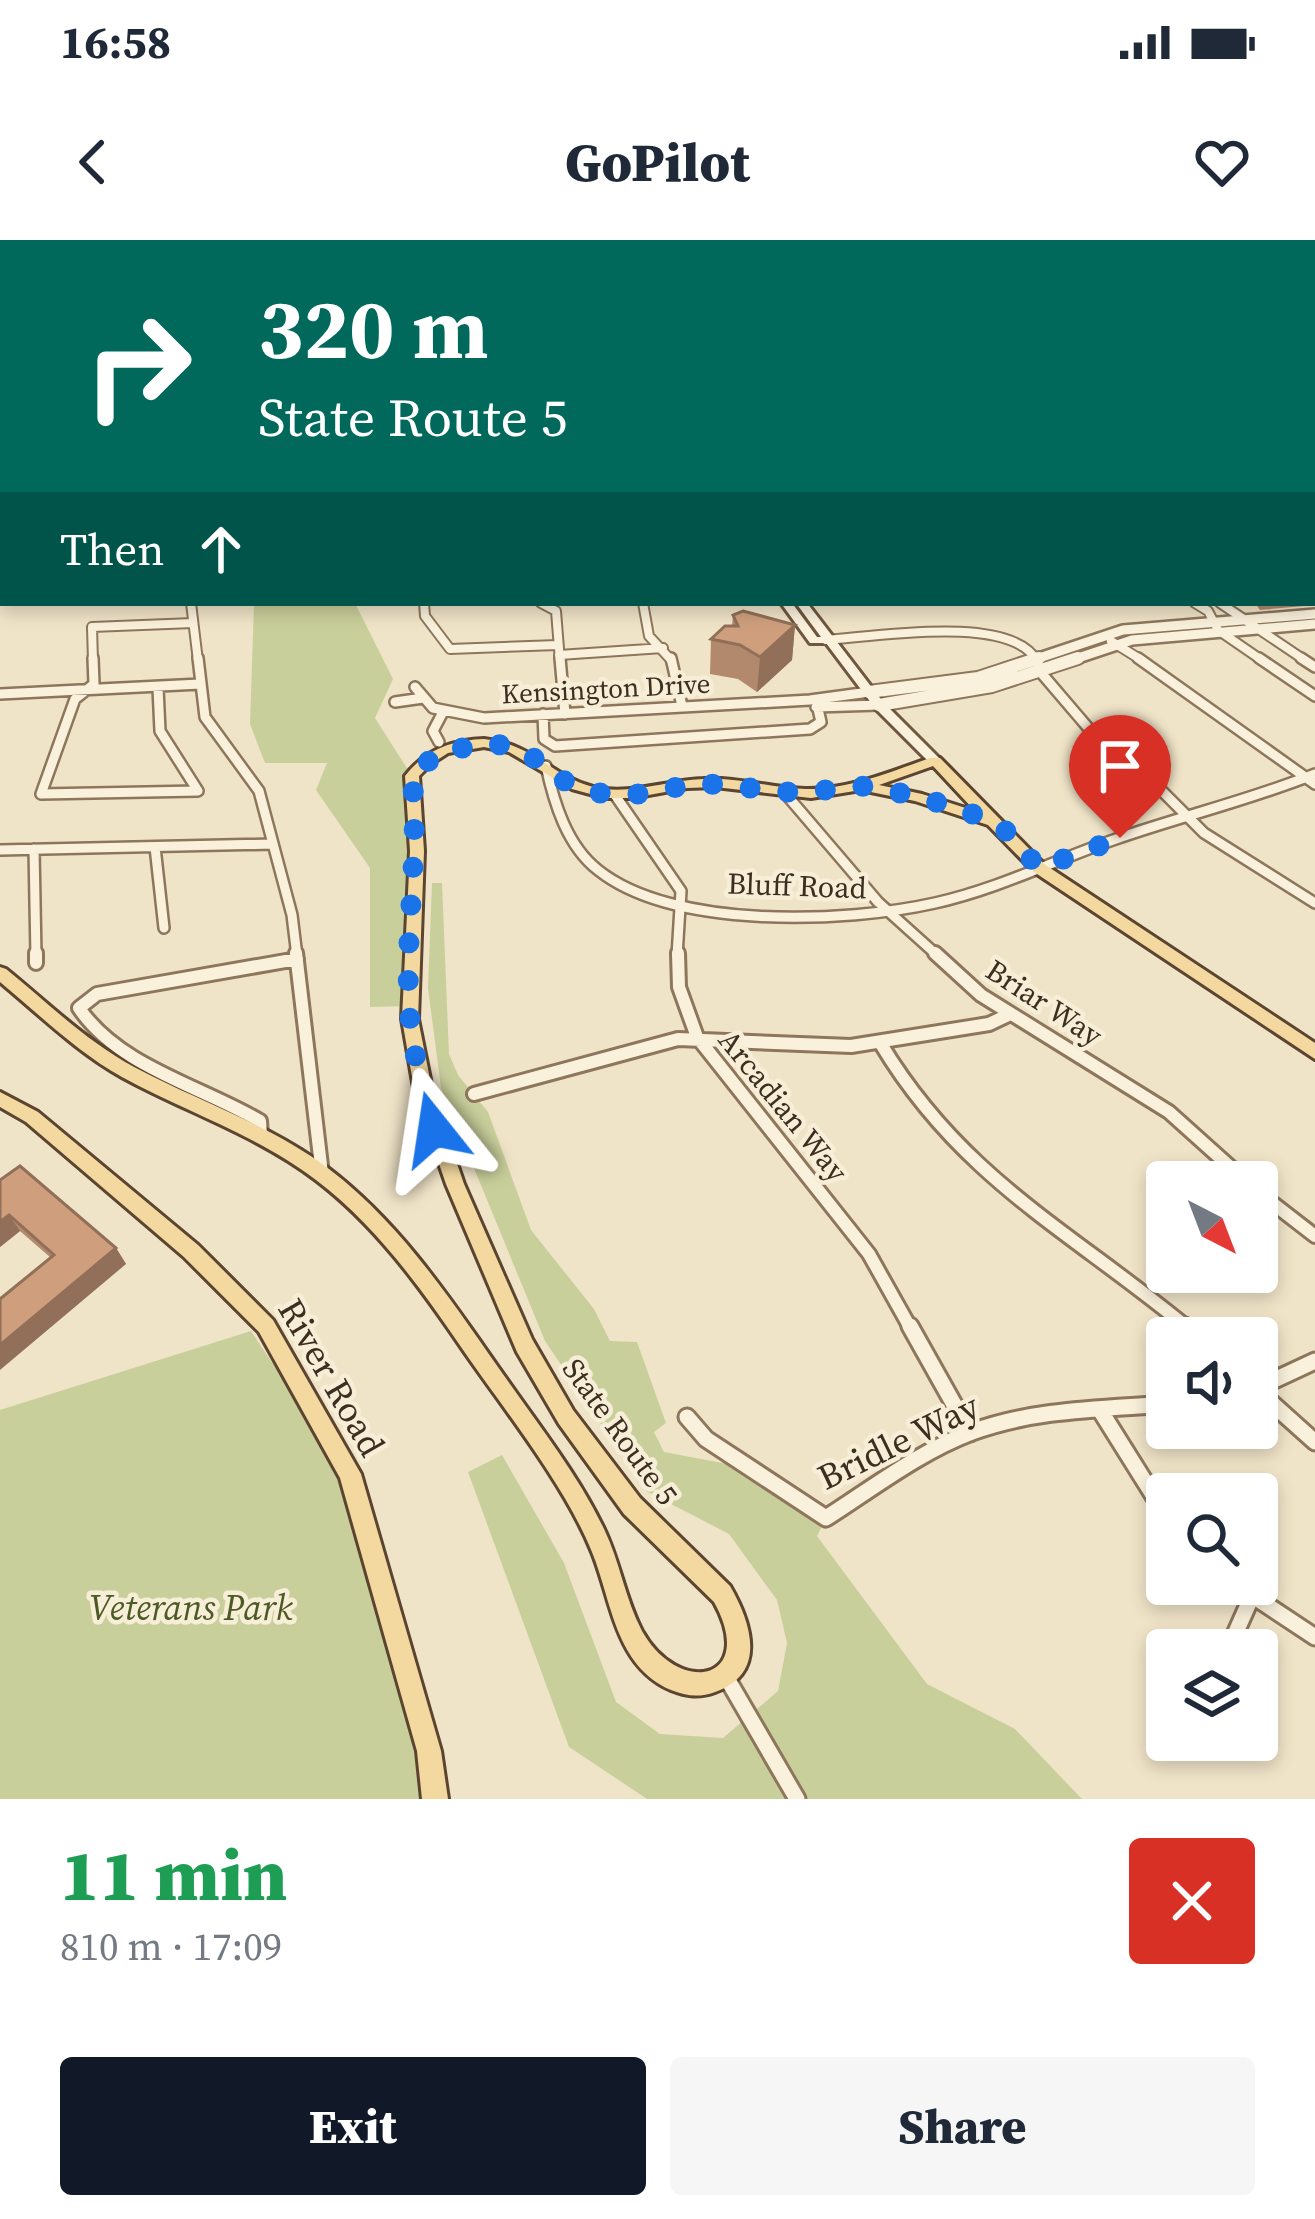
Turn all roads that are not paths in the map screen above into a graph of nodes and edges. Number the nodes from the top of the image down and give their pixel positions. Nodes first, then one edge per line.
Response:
1 (191, 606) edge
2 (424, 606) edge
3 (547, 606) edge
4 (644, 606) edge
5 (788, 606) edge
6 (803, 606) edge
7 (1198, 606) edge
8 (1224, 606) edge
9 (1315, 614) edge
10 (1241, 618) junction
11 (194, 623) junction
12 (1315, 624) edge
13 (1215, 625) junction
14 (1253, 628) junction
15 (1103, 635) junction
16 (826, 640) junction
17 (1114, 643) junction
18 (663, 648) junction
19 (559, 650) junction
20 (1038, 664) junction
21 (1315, 667) edge
22 (200, 684) junction
23 (416, 687) dead end
24 (158, 688) junction
25 (84, 690) junction
26 (869, 692) junction
27 (0, 694) edge
28 (1315, 696) edge
29 (423, 698) junction
30 (395, 701) dead end
31 (814, 704) junction
32 (879, 705) junction
33 (682, 706) junction
34 (443, 712) junction
35 (565, 713) junction
36 (543, 714) junction
37 (439, 742) dead end
38 (935, 761) junction
39 (546, 766) junction
40 (1312, 779) edge
41 (861, 786) junction
42 (784, 792) junction
43 (615, 795) junction
44 (1189, 818) junction
45 (1004, 829) junction
46 (272, 844) junction
47 (155, 847) junction
48 (34, 849) junction
49 (0, 850) edge
50 (1039, 868) junction
51 (1315, 903) edge
52 (682, 904) junction
53 (888, 912) junction
54 (164, 928) dead end
55 (297, 959) junction
56 (36, 963) dead end
57 (0, 973) edge
58 (1008, 1015) junction
59 (697, 1037) junction
60 (881, 1044) junction
61 (1315, 1052) edge
62 (474, 1094) dead end
63 (0, 1099) edge
64 (261, 1136) junction
65 (1223, 1161) edge
66 (322, 1174) junction
67 (1278, 1207) edge
68 (1315, 1236) edge
69 (1172, 1317) edge
70 (1315, 1361) edge
71 (1278, 1379) edge
72 (1146, 1406) edge
73 (1278, 1408) edge
74 (1100, 1410) junction
75 (687, 1417) dead end
76 (970, 1433) junction
77 (1315, 1442) edge
78 (1146, 1483) edge
79 (1266, 1605) edge
80 (1315, 1637) edge
81 (725, 1675) junction
82 (435, 1799) edge
83 (796, 1799) edge

1 - 11 street
2 - 19 street
3 - 19 street
4 - 18 street
5 - 16 main road
6 - 16 main road
7 - 13 street
8 - 10 street
9 - 10 street
10 - 13 street
10 - 14 street
11 - 22 street
11 - 25 street
12 - 14 street
13 - 14 street
13 - 15 street
13 - 17 street
13 - 28 street
14 - 21 street
15 - 17 street
15 - 20 street
16 - 20 street
16 - 26 main road
17 - 20 street
17 - 40 street
18 - 19 street
18 - 33 street
19 - 35 street
20 - 26 street
20 - 32 street
20 - 44 street
22 - 24 street
22 - 46 street
23 - 29 street
24 - 25 street
24 - 25 street
25 - 27 street
26 - 31 street, Kensington Drive
26 - 32 main road
29 - 30 street
29 - 34 street
31 - 32 street, Kensington Drive
31 - 33 street, Kensington Drive
31 - 36 street
32 - 38 main road
33 - 35 street, Kensington Drive
34 - 36 street, Kensington Drive
34 - 37 street
35 - 36 street, Kensington Drive
38 - 41 main road, State Route 5
38 - 45 main road
39 - 43 main road, State Route 5
39 - 52 street, Bluff Road
39 - 81 main road, State Route 5
40 - 44 street, Bluff Road
41 - 42 main road, State Route 5
41 - 45 main road
42 - 43 main road, State Route 5
42 - 53 street, Briar Way
43 - 52 street
44 - 50 street, Bluff Road
44 - 51 street
45 - 50 main road
46 - 47 street
46 - 55 street
47 - 48 street
47 - 54 street
48 - 49 street
48 - 56 street
50 - 53 street, Bluff Road
50 - 61 main road
52 - 53 street, Bluff Road
52 - 59 street, Arcadian Way
53 - 58 street, Briar Way
55 - 64 street
55 - 66 street
57 - 64 main road
58 - 60 street
58 - 65 street, Briar Way
59 - 60 street
59 - 62 street
59 - 76 street, Arcadian Way
60 - 69 street
63 - 82 main road, River Road
64 - 66 main road
66 - 81 main road
67 - 68 street
70 - 71 street
72 - 74 street, Bridle Way
73 - 77 street
74 - 76 street, Bridle Way
74 - 78 street
75 - 76 street, Bridle Way
79 - 80 street
81 - 83 street

